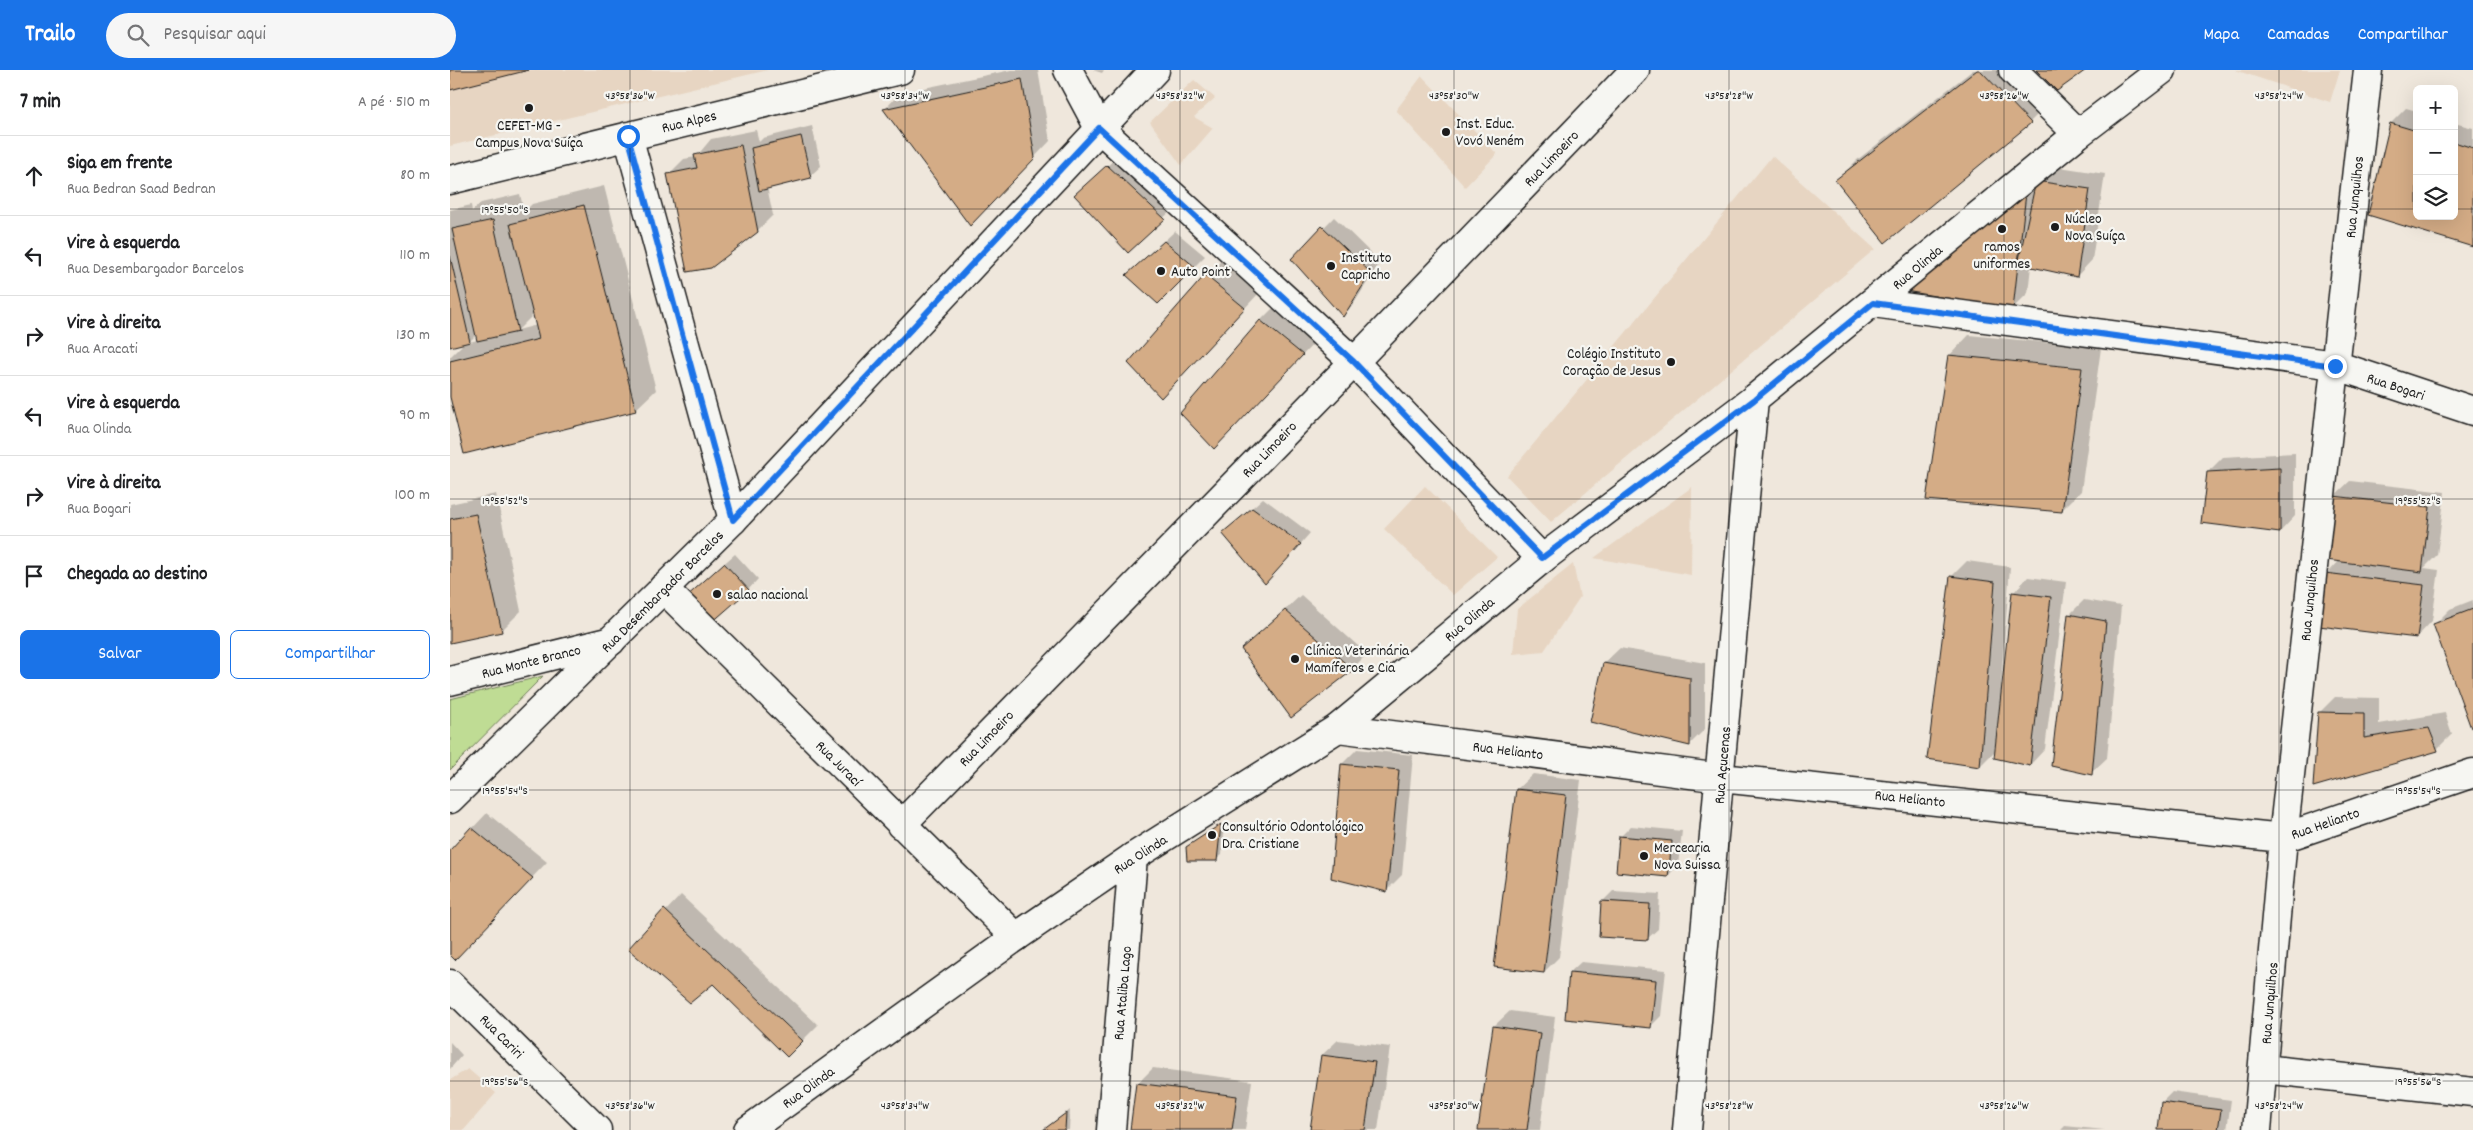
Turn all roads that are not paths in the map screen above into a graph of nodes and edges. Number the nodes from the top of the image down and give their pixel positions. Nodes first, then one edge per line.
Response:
1 (900, 70) edge
2 (1068, 70) edge
3 (1156, 70) edge
4 (1635, 70) edge
5 (2012, 70) edge
6 (2162, 70) edge
7 (2368, 70) edge
8 (1099, 128) junction
9 (2078, 134) junction
10 (628, 136) junction
11 (450, 180) edge
12 (1873, 303) junction
13 (1354, 362) junction
14 (2335, 366) junction
15 (1754, 400) junction
16 (2473, 410) edge
17 (733, 520) junction
18 (1542, 558) junction
19 (663, 588) junction
20 (611, 641) junction
21 (450, 681) edge
22 (1338, 728) junction
23 (2473, 773) edge
24 (1721, 778) junction
25 (450, 799) edge
26 (901, 825) junction
27 (2283, 838) junction
28 (1133, 857) junction
29 (1016, 937) junction
30 (450, 984) edge
31 (2264, 1069) junction
32 (2473, 1092) edge
33 (756, 1129) edge
34 (597, 1130) edge
35 (1111, 1130) edge
36 (1686, 1130) edge
37 (2257, 1130) edge

1 - 10 street, Rua Alpes
2 - 8 street
3 - 8 street, Rua Desembargador Barcelos
4 - 13 street, Rua Limoeiro
5 - 9 street
6 - 9 street, Rua Olinda
7 - 14 street, Rua Junquilhos
8 - 13 street
8 - 17 street, Rua Desembargador Barcelos
9 - 12 street, Rua Olinda
10 - 11 street, Rua Alpes
10 - 17 street
12 - 14 street, Rua Bogari
12 - 15 street, Rua Olinda
13 - 18 street
13 - 26 street, Rua Limoeiro
14 - 16 street, Rua Bogari
14 - 27 street, Rua Junquilhos
15 - 18 street, Rua Olinda
15 - 24 street, Rua Açucenas
17 - 19 street, Rua Desembargador Barcelos
18 - 22 street, Rua Olinda
19 - 20 street, Rua Desembargador Barcelos
19 - 26 street, Rua Jurací
20 - 21 street, Rua Monte Branco
20 - 25 street, Rua Desembargador Barcelos
22 - 24 street, Rua Helianto
22 - 28 street, Rua Olinda
23 - 27 street, Rua Helianto
24 - 27 street, Rua Helianto
24 - 36 street, Rua Açucenas
26 - 29 street, Rua Jurací
27 - 31 street, Rua Junquilhos
28 - 29 street, Rua Olinda
28 - 35 street, Rua Ataliba Lago
29 - 33 street, Rua Olinda
30 - 34 street, Rua Cariri
31 - 32 street
31 - 37 street, Rua Junquilhos

